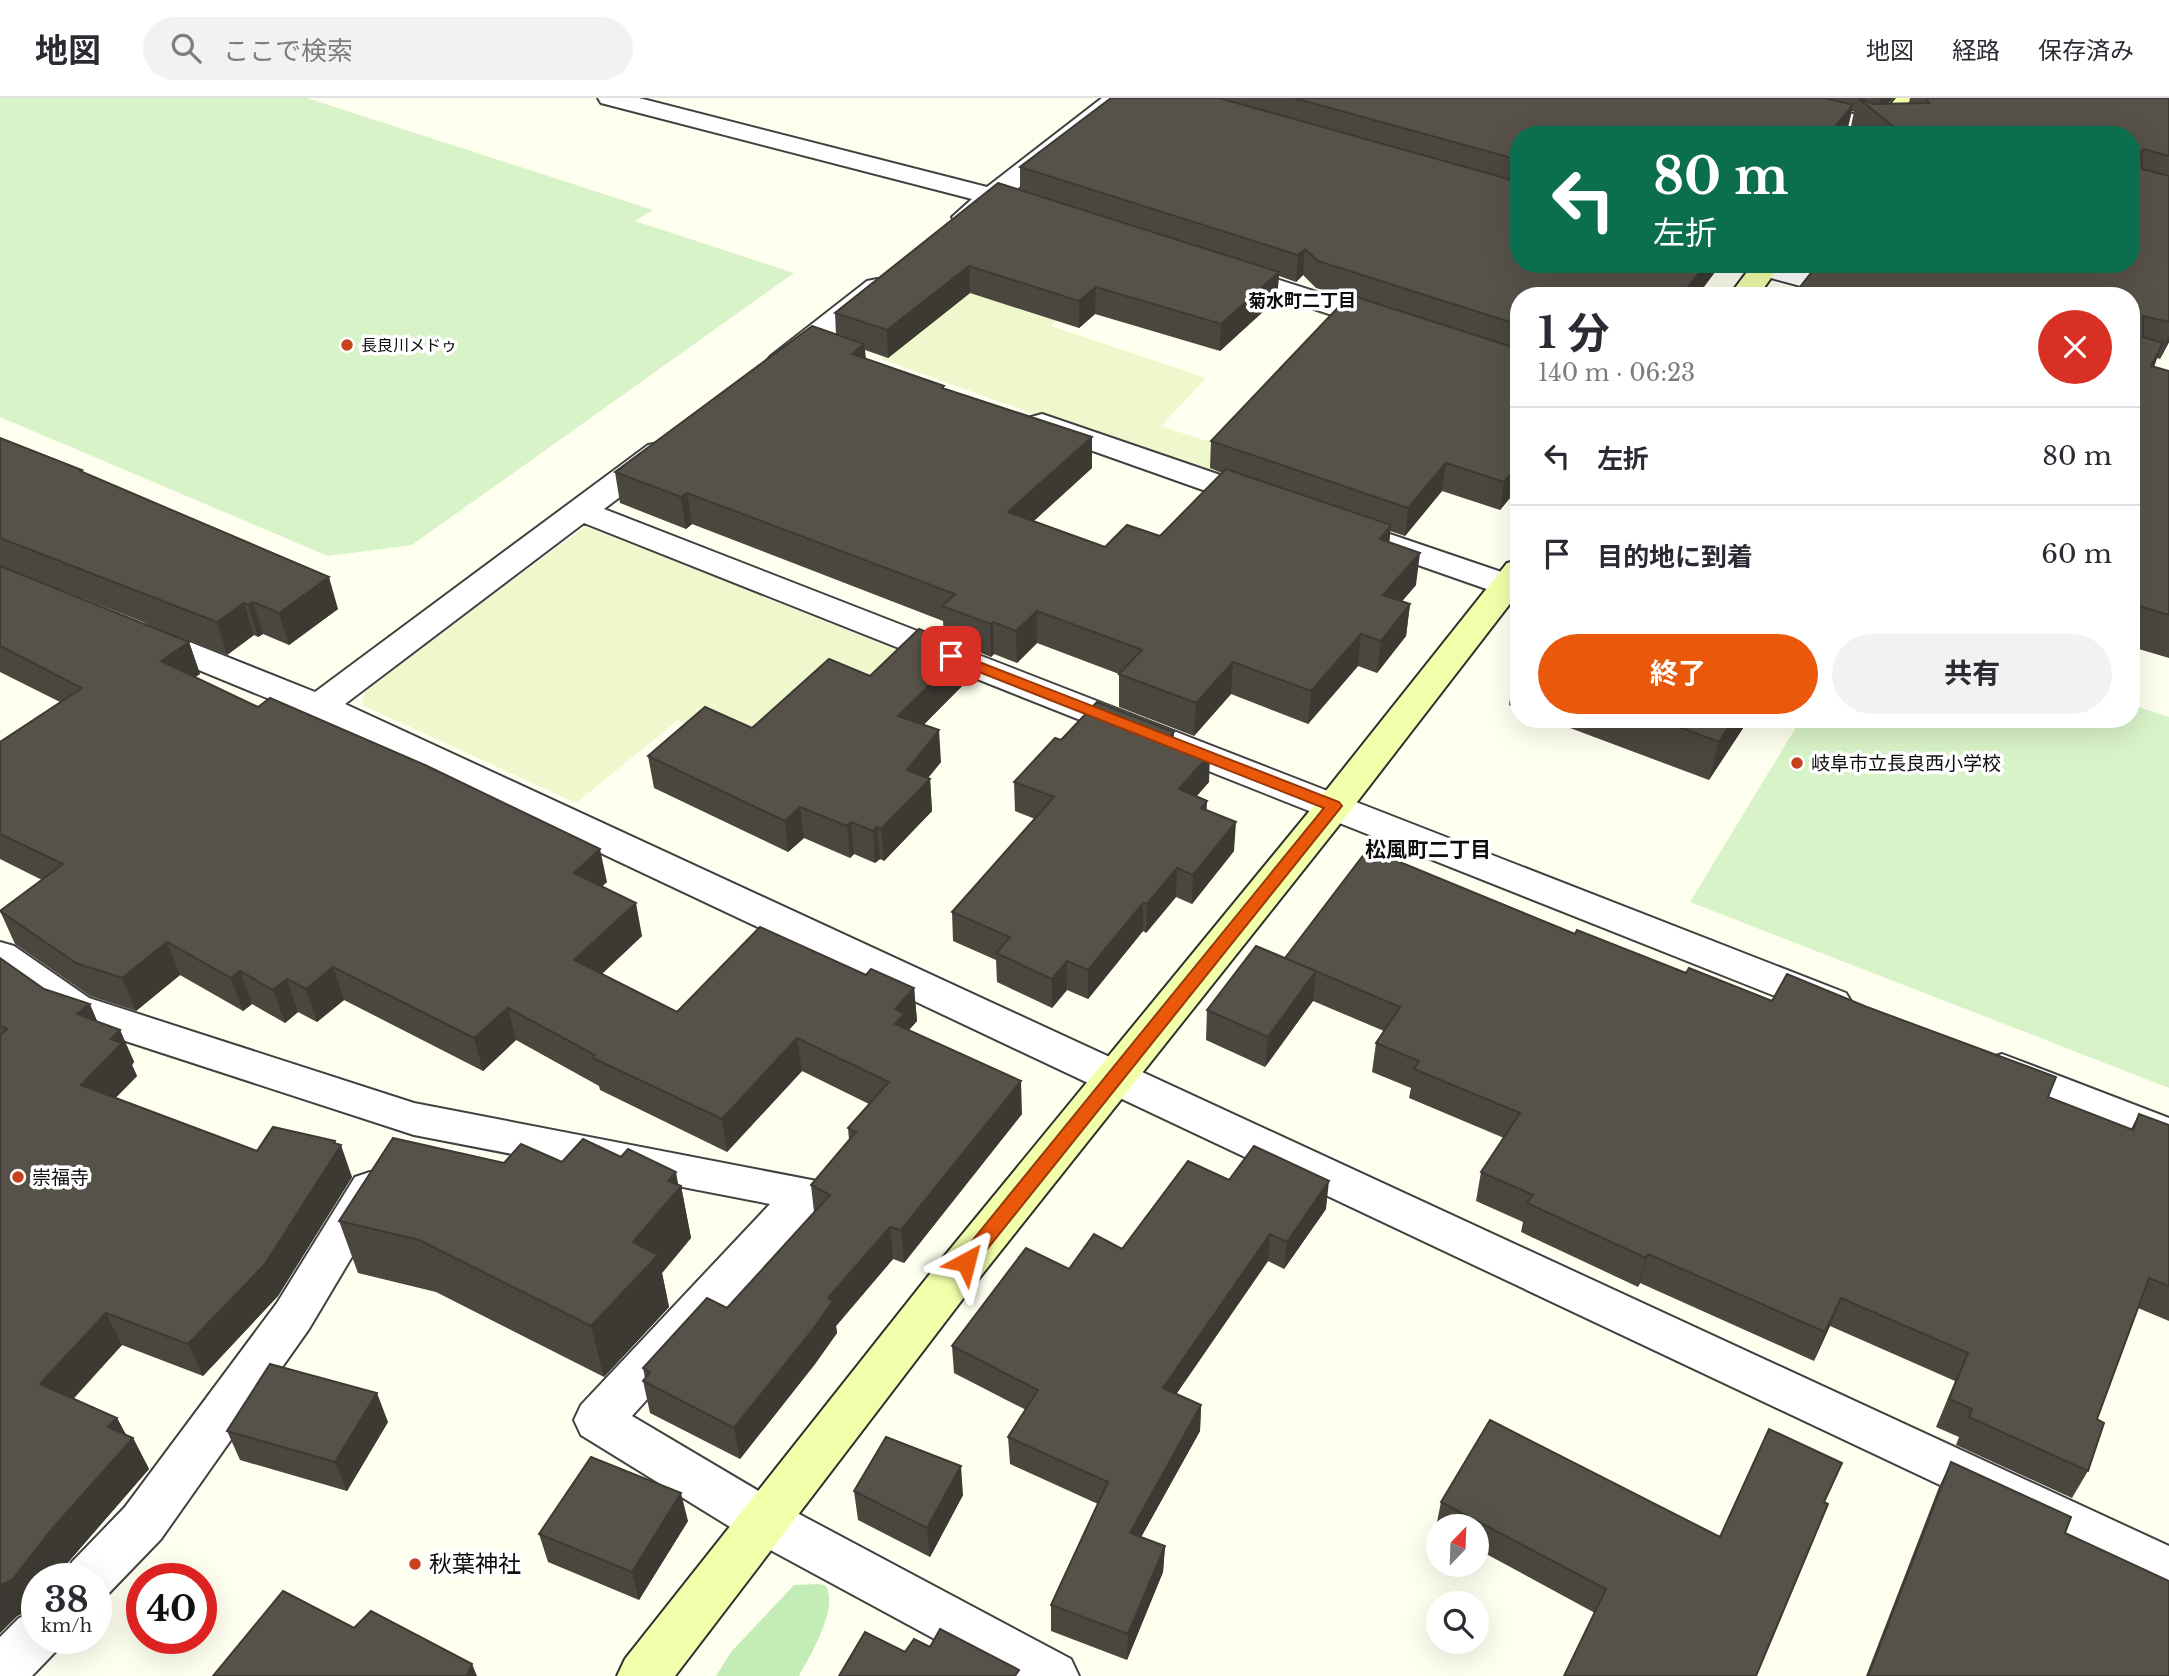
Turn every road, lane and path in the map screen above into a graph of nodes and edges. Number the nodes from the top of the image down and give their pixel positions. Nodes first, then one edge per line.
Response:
1 (610, 98) edge
2 (1118, 98) edge
3 (1763, 98) edge
4 (1909, 98) edge
5 (651, 103) edge
6 (1864, 126) edge
7 (1893, 126) edge
8 (992, 195) junction
9 (1031, 208) edge
10 (948, 230) edge
11 (1203, 264) edge
12 (894, 273) edge
13 (1787, 273) edge
14 (1838, 287) edge
15 (1413, 332) edge
16 (754, 382) edge
17 (1014, 414) edge
18 (678, 438) edge
19 (1286, 508) edge
20 (581, 511) junction
21 (1351, 531) edge
22 (1510, 577) edge
23 (1510, 582) edge
24 (115, 624) edge
25 (319, 706) junction
26 (1334, 806) junction
27 (0, 956) edge
28 (1861, 1014) edge
29 (1964, 1055) edge
30 (1114, 1077) junction
31 (414, 1119) junction
32 (2169, 1136) edge
33 (766, 1522) junction
34 (104, 1563) edge
35 (2169, 1570) edge
36 (21, 1652) edge
37 (0, 1674) edge
38 (643, 1676) edge
39 (1053, 1676) edge

1 - 5 street
2 - 8 street
3 - 6 street
4 - 7 street
5 - 8 street
8 - 9 street
8 - 10 street
11 - 15 street
12 - 16 street
13 - 14 street
17 - 19 street
18 - 20 street
20 - 25 street
20 - 26 street
21 - 22 street
23 - 26 street
24 - 25 street
25 - 30 street
26 - 28 street
26 - 30 street
27 - 31 street
29 - 32 street
30 - 33 street
30 - 35 street
31 - 33 street
31 - 34 street
33 - 38 street
33 - 39 street
36 - 37 street

